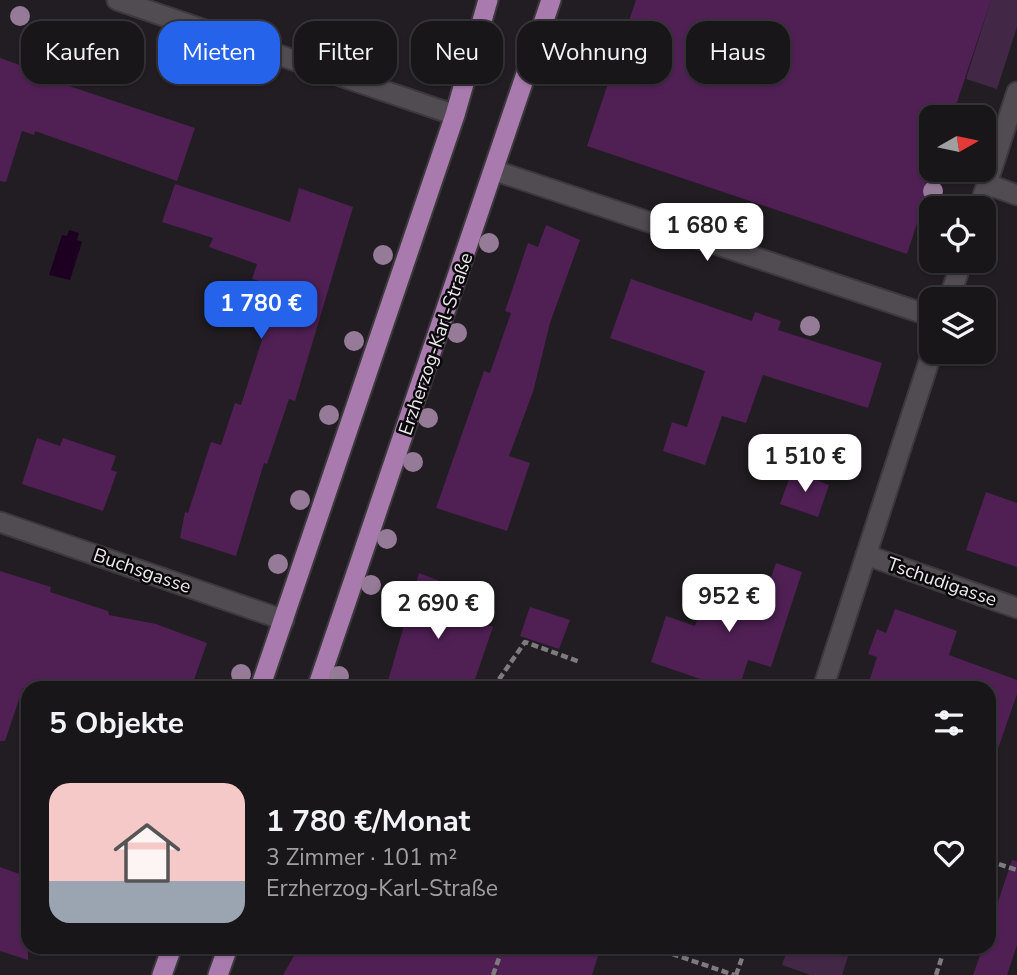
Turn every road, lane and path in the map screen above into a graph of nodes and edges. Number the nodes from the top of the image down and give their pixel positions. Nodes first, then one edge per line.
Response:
1 (117, 0) edge
2 (488, 0) edge
3 (551, 0) edge
4 (1017, 92) edge
5 (455, 115) junction
6 (496, 171) junction
7 (987, 184) junction
8 (1017, 195) edge
9 (983, 196) edge
10 (919, 312) edge
11 (928, 364) edge
12 (0, 522) edge
13 (866, 555) junction
14 (1017, 608) edge
15 (284, 620) junction
16 (580, 662) dead end
17 (262, 681) edge
18 (319, 681) edge
19 (498, 681) edge
20 (825, 681) edge
21 (996, 863) edge
22 (1017, 870) edge
23 (170, 954) edge
24 (226, 954) edge
25 (501, 954) edge
26 (674, 954) edge
27 (743, 954) edge
28 (944, 954) edge
29 (162, 975) edge
30 (218, 975) edge
31 (494, 975) edge
32 (735, 975) edge
33 (936, 975) edge

1 - 5 street
2 - 5 main road
3 - 6 main road, Erzherzog-Karl-Straße
4 - 7 street
5 - 15 main road
6 - 10 street
6 - 18 main road, Erzherzog-Karl-Straße
7 - 8 street
7 - 9 street
11 - 13 street
12 - 15 street, Buchsgasse
13 - 14 street, Tschudigasse
13 - 20 street
15 - 17 main road
16 - 19 path
21 - 22 path
23 - 29 main road
24 - 30 main road
25 - 31 path
26 - 32 path
27 - 32 path
28 - 33 path

